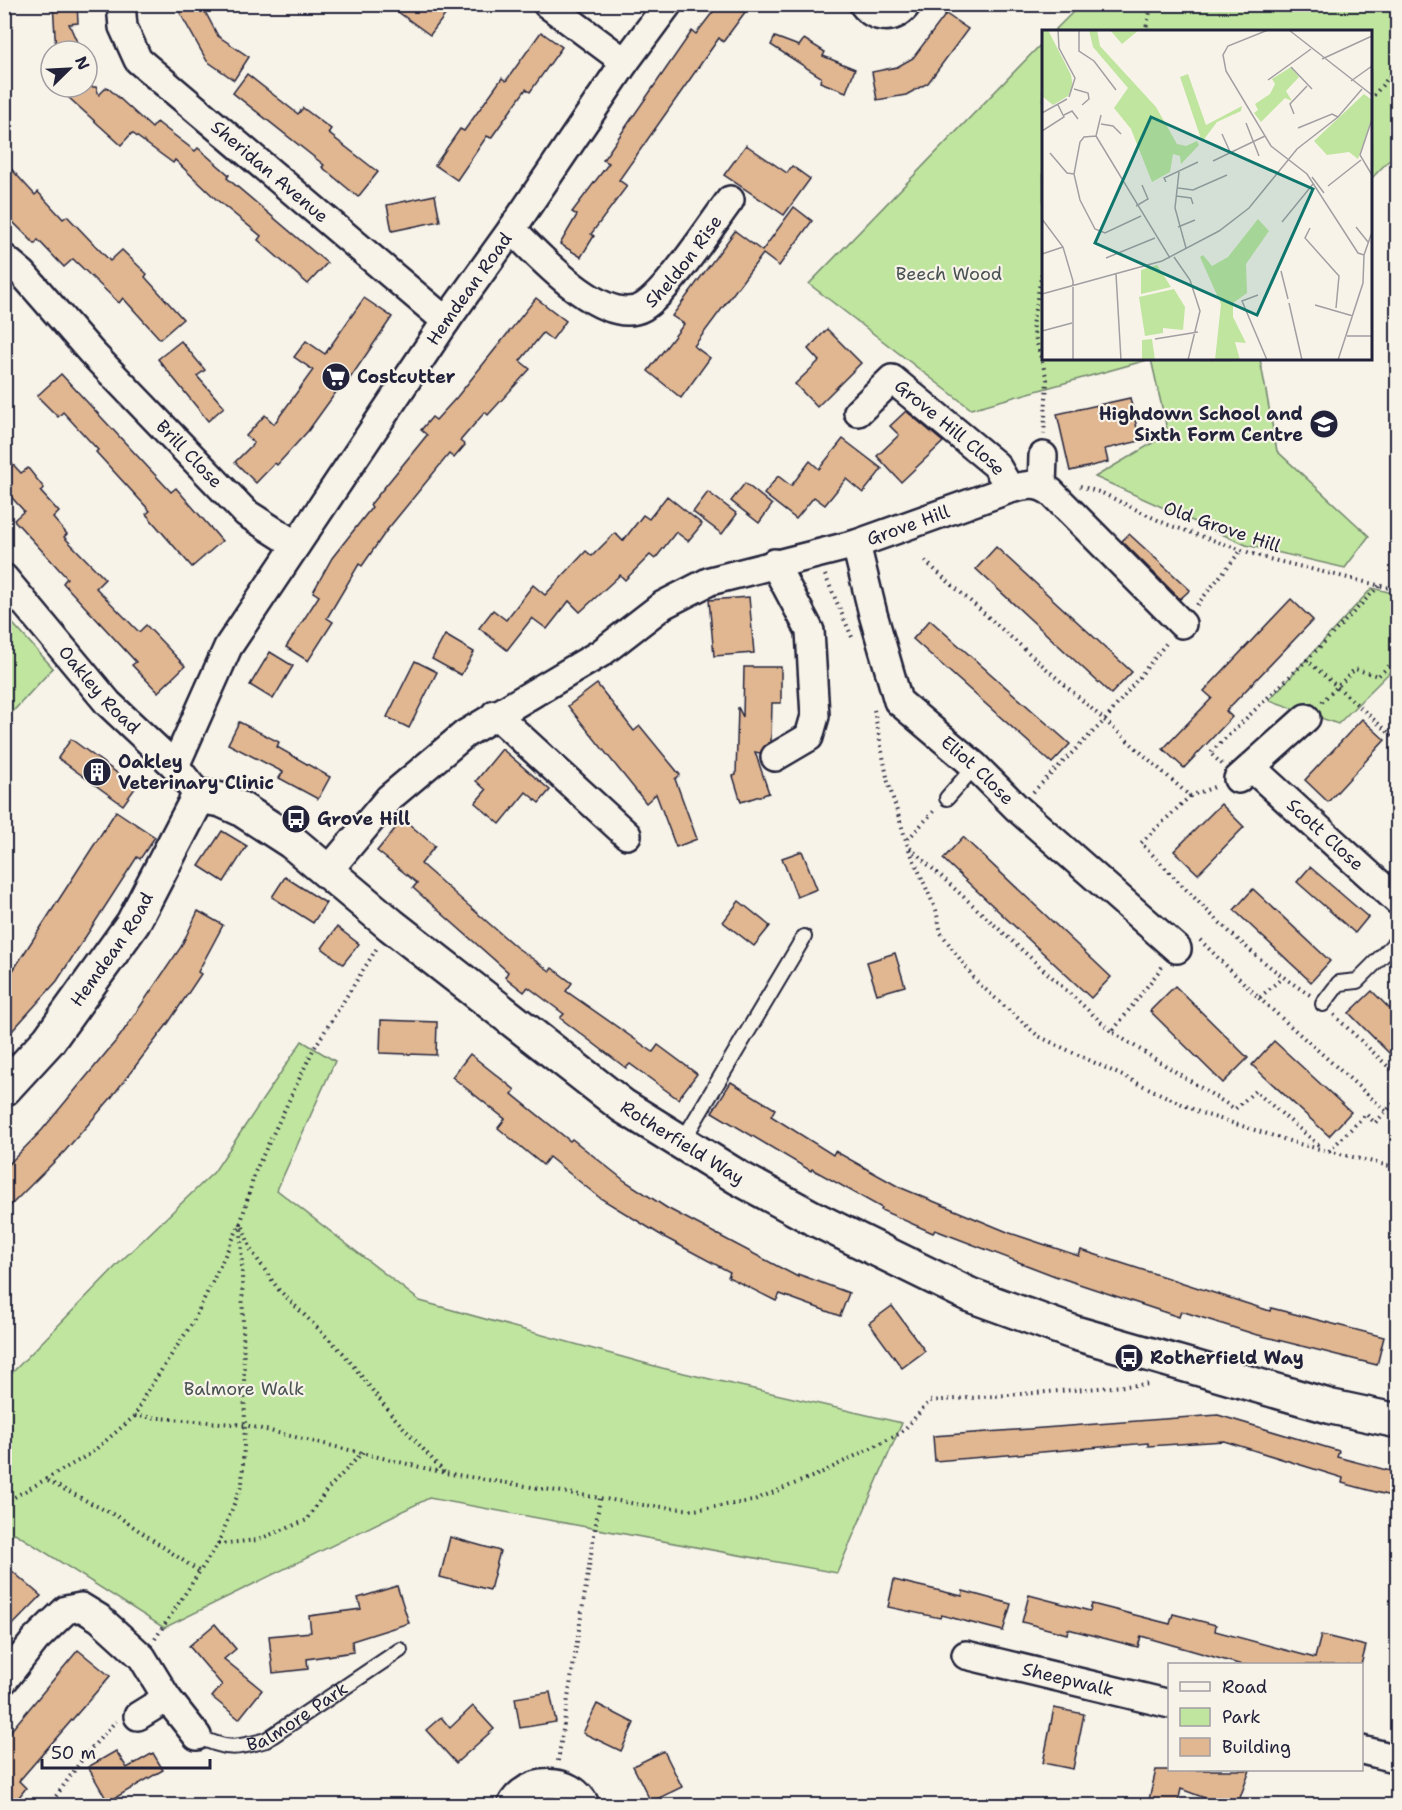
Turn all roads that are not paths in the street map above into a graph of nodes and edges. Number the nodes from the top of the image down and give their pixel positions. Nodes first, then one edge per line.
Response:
1 (121, 4) edge
2 (547, 4) edge
3 (668, 4) edge
4 (863, 4) edge
5 (907, 4) edge
6 (625, 62) junction
7 (730, 200) dead end
8 (512, 229) junction
9 (4, 258) edge
10 (446, 321) junction
11 (858, 412) dead end
12 (1043, 456) road end
13 (1042, 486) junction
14 (1010, 489) junction
15 (856, 544) junction
16 (296, 545) junction
17 (774, 563) junction
18 (4, 578) edge
19 (1182, 624) road end
20 (495, 714) junction
21 (1306, 718) road end
22 (775, 757) dead end
23 (175, 766) junction
24 (975, 766) junction
25 (199, 796) junction
26 (947, 798) road end
27 (627, 836) dead end
28 (328, 871) junction
29 (1396, 896) edge
30 (804, 937) dead end
31 (1398, 940) edge
32 (1177, 949) road end
33 (1323, 1004) road end
34 (4, 1089) edge
35 (682, 1142) junction
36 (1398, 1421) edge
37 (400, 1650) dead end
38 (966, 1655) dead end
39 (4, 1680) edge
40 (167, 1698) junction
41 (1168, 1704) edge
42 (128, 1718) road end
43 (197, 1736) joint
44 (1363, 1750) edge
45 (1398, 1759) edge
46 (511, 1806) edge
47 (586, 1806) edge

1 - 10 street, Sheridan Avenue
2 - 6 street
3 - 6 street, Hemdean Road
4 - 5 street
6 - 8 street, Hemdean Road
7 - 8 street, Sheldon Rise
8 - 10 street, Hemdean Road
9 - 16 street, Brill Close
10 - 16 street, Hemdean Road
11 - 14 street, Grove Hill Close
12 - 13 street
13 - 14 street, Grove Hill
13 - 19 street
14 - 15 street, Grove Hill
15 - 17 street, Grove Hill
15 - 24 street, Eliot Close
16 - 23 street, Hemdean Road
17 - 20 street, Grove Hill
17 - 22 street
18 - 23 street, Oakley Road
20 - 27 street
20 - 28 street, Grove Hill
21 - 29 street, Scott Close
23 - 25 street, Oakley Road
24 - 26 lane
24 - 32 street, Eliot Close
25 - 28 street
25 - 34 street, Hemdean Road
28 - 35 street, Rotherfield Way
30 - 35 lane
31 - 33 lane
35 - 36 street, Rotherfield Way
37 - 43 lane, Balmore Park
38 - 41 street, Sheepwalk
39 - 40 street, Balmore Park
40 - 42 street
40 - 43 street, Balmore Park
44 - 45 street
46 - 47 street

